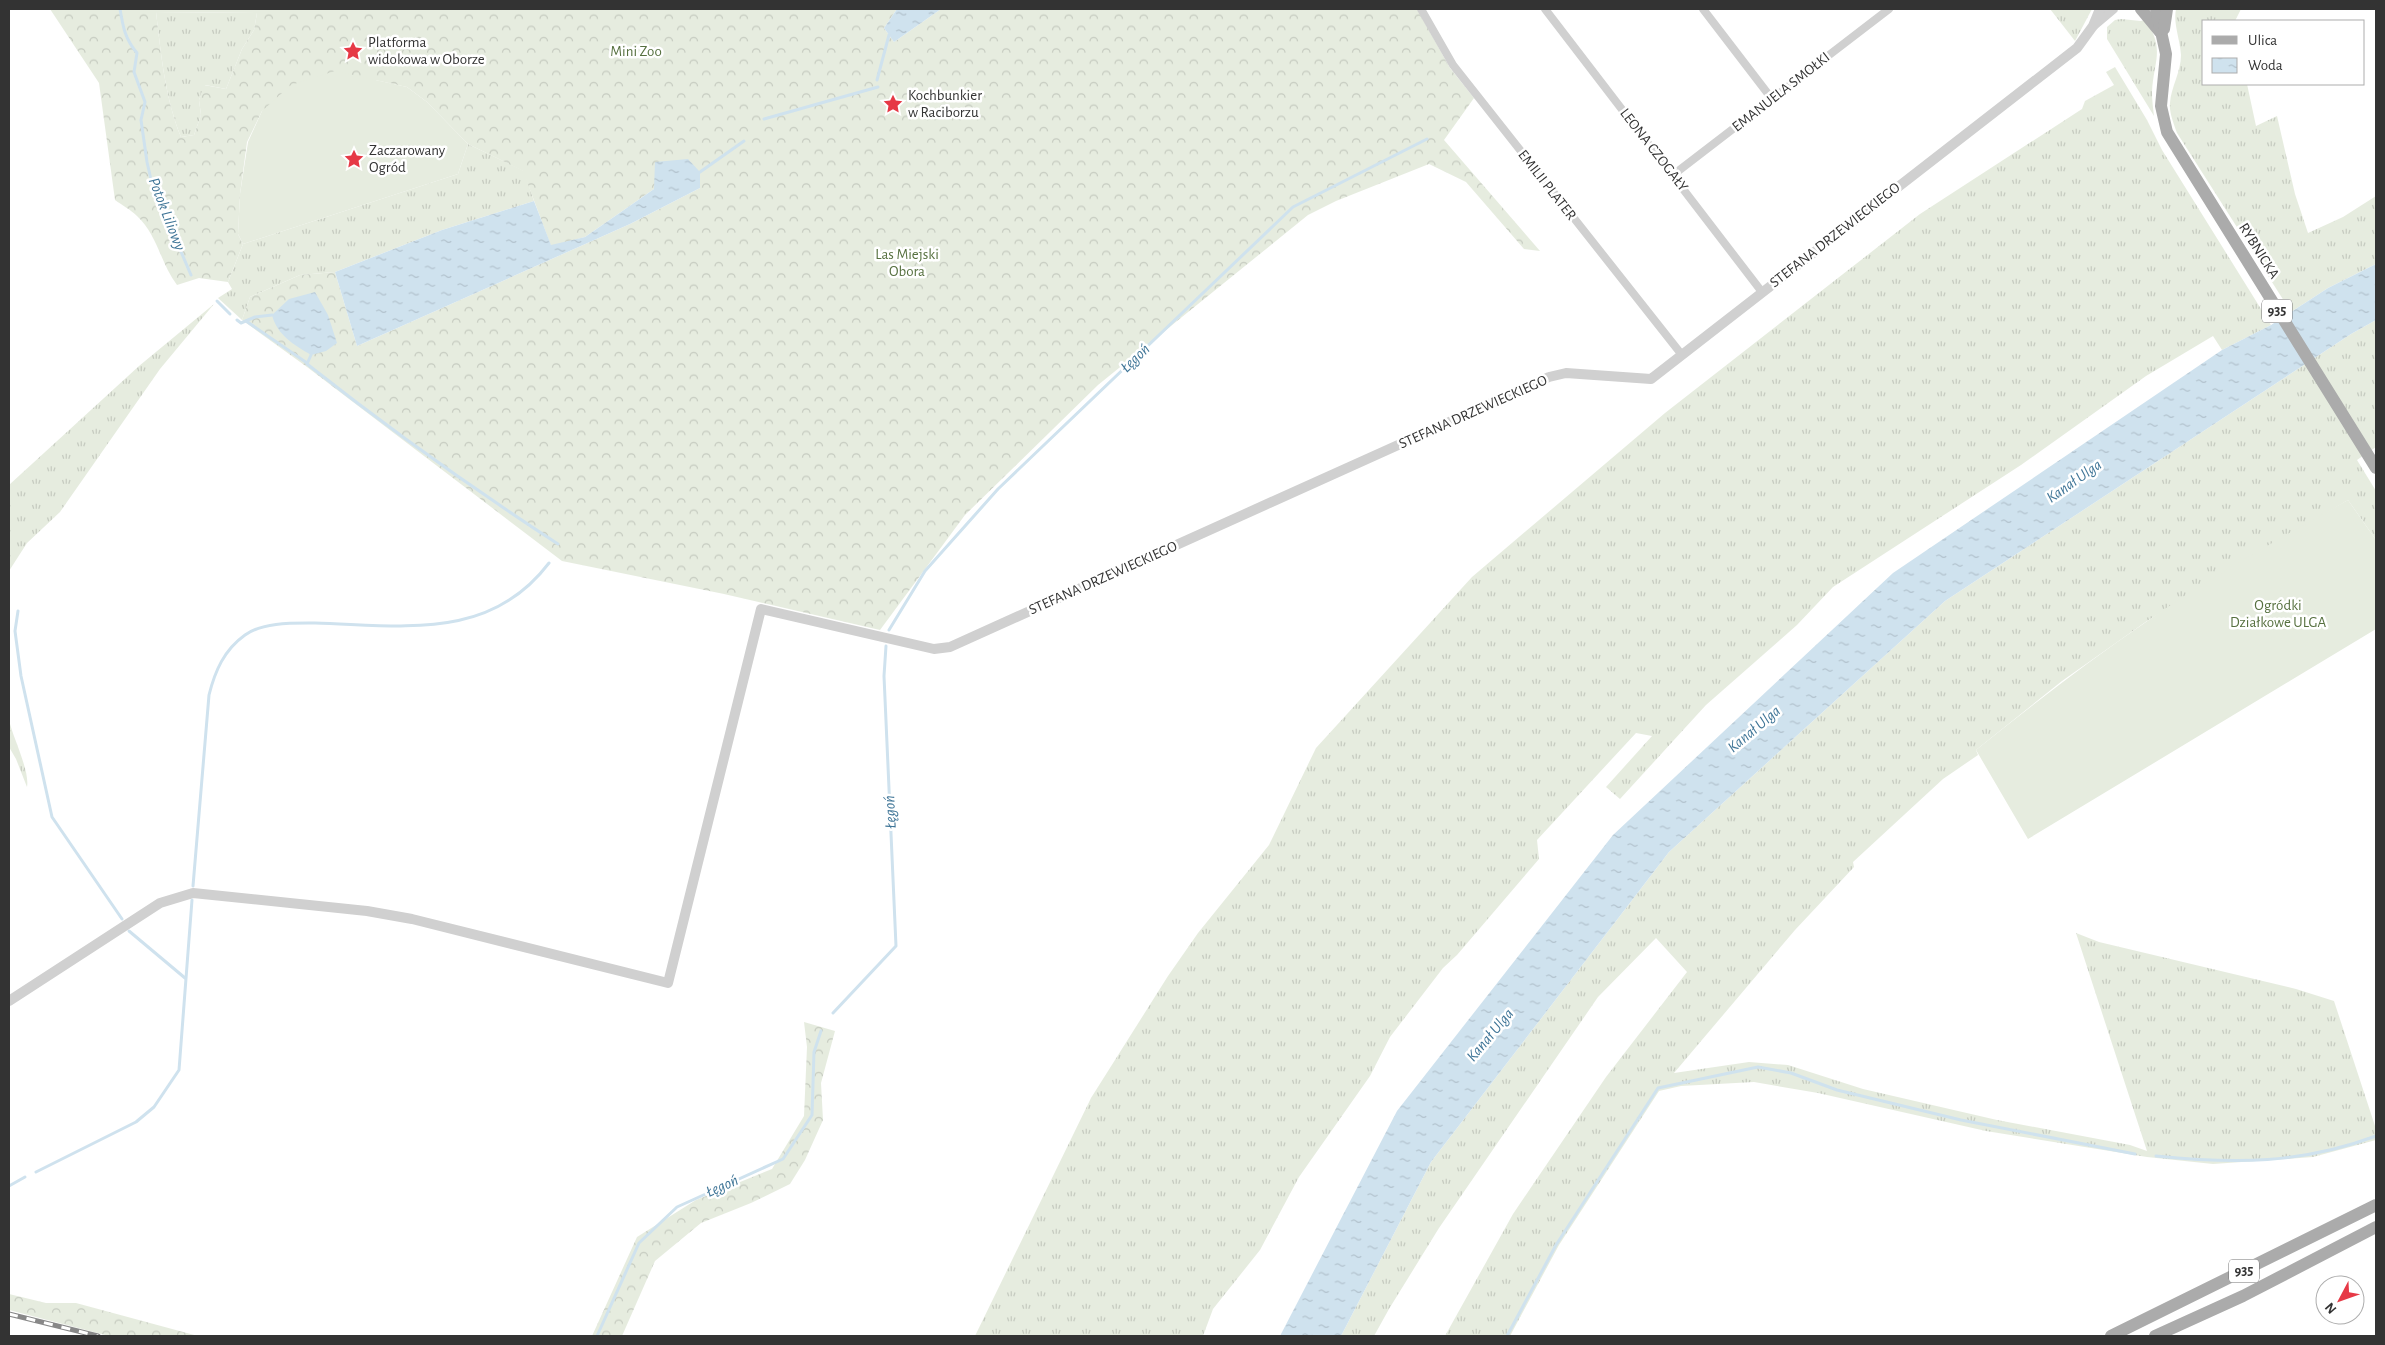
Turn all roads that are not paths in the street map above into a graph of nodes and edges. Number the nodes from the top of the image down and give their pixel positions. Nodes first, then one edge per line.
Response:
1 (1421, 9) edge
2 (1545, 9) edge
3 (1703, 9) edge
4 (1889, 9) edge
5 (2100, 9) edge
6 (2113, 9) edge
7 (2142, 9) edge
8 (2156, 9) edge
9 (2167, 9) edge
10 (2093, 26) junction
11 (2163, 36) junction
12 (1772, 99) junction
13 (1673, 175) junction
14 (1762, 292) junction
15 (1682, 355) junction
16 (2376, 468) edge
17 (10, 997) edge
18 (2376, 1205) edge
19 (2376, 1227) edge
20 (2110, 1336) edge
21 (2155, 1336) edge

1 - 15 street, EMILII PLATER
2 - 13 street, LEONA CZOGAŁY
3 - 12 street
4 - 12 street, EMANUELA SMOŁKI
5 - 10 street, STEFANA DRZEWIECKIEGO
6 - 10 street, STEFANA DRZEWIECKIEGO
7 - 11 main road
8 - 11 main road, RYBNICKA / 935
9 - 11 main road, 935
10 - 14 street, STEFANA DRZEWIECKIEGO
11 - 16 main road, RYBNICKA / 935
12 - 13 street, EMANUELA SMOŁKI
13 - 14 street, LEONA CZOGAŁY
14 - 15 street, STEFANA DRZEWIECKIEGO
15 - 17 street, STEFANA DRZEWIECKIEGO
18 - 20 main road, 935
19 - 21 main road, 935

